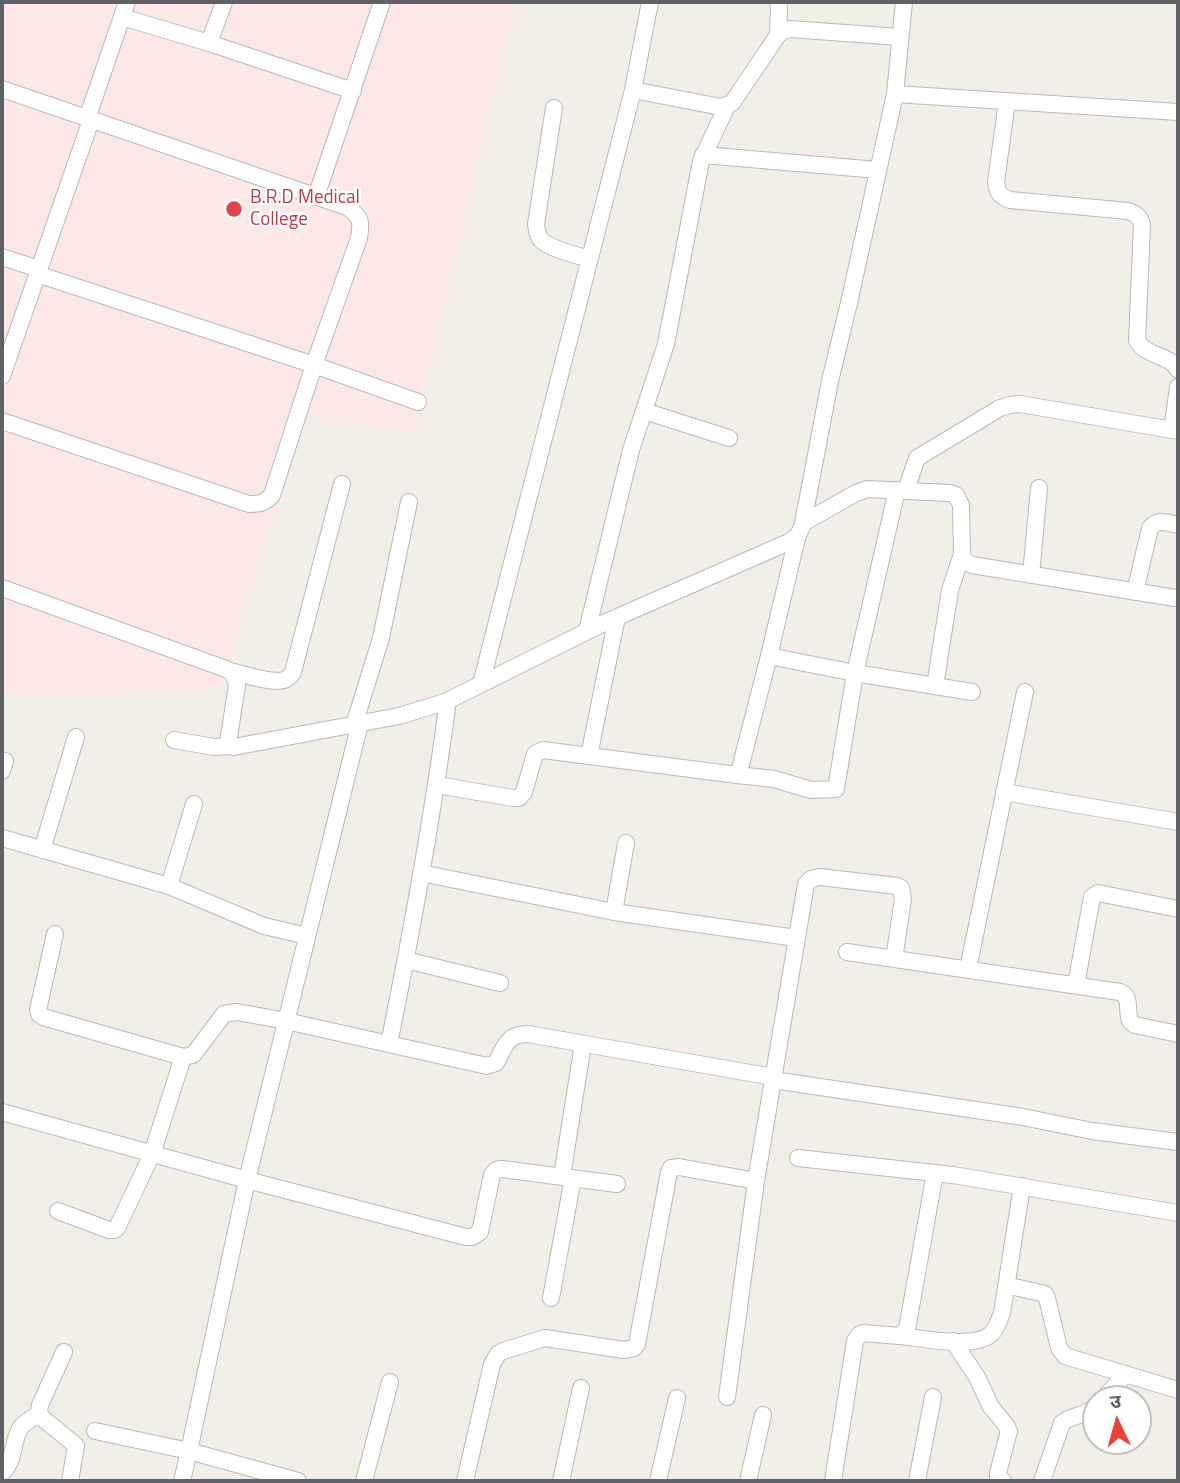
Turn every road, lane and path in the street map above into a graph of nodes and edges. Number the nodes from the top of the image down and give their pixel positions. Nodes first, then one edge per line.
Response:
1 (224, 2) edge
2 (382, 2) edge
3 (650, 2) edge
4 (778, 2) edge
5 (904, 2) edge
6 (125, 9) edge
7 (778, 35) junction
8 (900, 37) junction
9 (209, 43) junction
10 (2, 89) edge
11 (633, 90) junction
12 (353, 91) junction
13 (895, 94) junction
14 (1007, 101) junction
15 (727, 106) junction
16 (554, 108) dead end
17 (1178, 112) edge
18 (89, 119) junction
19 (703, 155) junction
20 (878, 170) junction
21 (316, 197) junction
22 (2, 257) edge
23 (589, 259) junction
24 (38, 272) junction
25 (314, 365) junction
26 (1178, 370) edge
27 (2, 376) edge
28 (1178, 387) edge
29 (418, 402) dead end
30 (644, 411) junction
31 (2, 421) edge
32 (1175, 430) edge
33 (729, 438) dead end
34 (342, 484) dead end
35 (1039, 488) dead end
36 (901, 490) junction
37 (408, 502) dead end
38 (1178, 525) edge
39 (800, 530) junction
40 (962, 554) junction
41 (1031, 575) junction
42 (2, 588) edge
43 (1135, 592) junction
44 (1175, 598) dead end
45 (617, 617) junction
46 (587, 631) junction
47 (769, 656) junction
48 (230, 671) junction
49 (855, 673) junction
50 (481, 684) junction
51 (934, 686) junction
52 (972, 692) dead end
53 (1025, 692) dead end
54 (448, 701) junction
55 (357, 724) junction
56 (76, 737) dead end
57 (174, 740) dead end
58 (230, 746) junction
59 (589, 756) junction
60 (737, 775) junction
61 (437, 785) junction
62 (1004, 792) junction
63 (194, 804) dead end
64 (1178, 822) edge
65 (2, 838) edge
66 (626, 843) dead end
67 (42, 850) junction
68 (421, 873) junction
69 (169, 886) junction
70 (1178, 909) edge
71 (614, 912) junction
72 (55, 934) dead end
73 (307, 936) junction
74 (796, 938) junction
75 (847, 952) dead end
76 (894, 959) junction
77 (406, 960) junction
78 (968, 969) junction
79 (500, 982) dead end
80 (1076, 985) junction
81 (286, 1021) junction
82 (1178, 1034) edge
83 (388, 1044) junction
84 (583, 1044) junction
85 (183, 1057) junction
86 (773, 1079) junction
87 (2, 1112) edge
88 (1178, 1142) edge
89 (152, 1154) junction
90 (799, 1158) dead end
91 (935, 1173) junction
92 (567, 1177) junction
93 (247, 1180) junction
94 (756, 1181) junction
95 (617, 1184) dead end
96 (1021, 1186) junction
97 (58, 1212) dead end
98 (1178, 1213) edge
99 (1006, 1285) junction
100 (551, 1298) dead end
101 (900, 1336) junction
102 (953, 1341) junction
103 (64, 1352) dead end
104 (1126, 1374) junction
105 (390, 1382) dead end
106 (1116, 1385) edge
107 (581, 1388) dead end
108 (1178, 1390) edge
109 (727, 1397) dead end
110 (933, 1397) dead end
111 (677, 1398) dead end
112 (40, 1414) junction
113 (763, 1415) dead end
114 (1082, 1415) edge
115 (95, 1431) dead end
116 (189, 1451) junction
117 (2, 1473) edge
118 (287, 1480) edge
119 (70, 1481) edge
120 (181, 1481) edge
121 (363, 1481) edge
122 (465, 1481) edge
123 (561, 1481) edge
124 (657, 1481) edge
125 (748, 1481) edge
126 (833, 1481) edge
127 (917, 1481) edge
128 (1003, 1481) edge
129 (1042, 1481) edge

1 - 9 street
2 - 12 street
3 - 11 street
4 - 7 street
5 - 8 street
6 - 9 street
6 - 18 street
7 - 8 street
7 - 15 street
8 - 13 street
9 - 12 street
10 - 18 street
11 - 15 street
11 - 23 street
12 - 21 street
13 - 14 street
13 - 20 street
14 - 17 street
14 - 26 street
15 - 19 street
16 - 23 street
18 - 21 street
18 - 24 street
19 - 20 street
19 - 30 street
20 - 39 street
21 - 25 street
22 - 24 street
23 - 50 street
24 - 25 street
24 - 27 street
25 - 29 street
25 - 31 street
28 - 32 street
30 - 33 street
30 - 46 street
32 - 36 street
34 - 48 street
35 - 41 street
36 - 39 street
36 - 40 street
36 - 49 street
37 - 55 street
38 - 43 street
39 - 45 street
39 - 47 street
40 - 41 street
40 - 51 street
41 - 43 street
42 - 48 street
43 - 44 street
45 - 46 street
45 - 59 street
46 - 50 street
47 - 49 street
47 - 60 street
48 - 58 street
49 - 51 street
49 - 60 street
50 - 54 street
51 - 52 street
53 - 62 street
54 - 55 street
54 - 61 street
55 - 58 street
55 - 73 street
56 - 67 street
57 - 58 street
59 - 60 street
59 - 61 street
61 - 68 street
62 - 64 street
62 - 78 street
63 - 69 street
65 - 67 street
66 - 71 street
67 - 69 street
68 - 71 street
68 - 77 street
69 - 73 street
70 - 80 street
71 - 74 street
72 - 85 street
73 - 81 street
74 - 76 street
74 - 86 street
75 - 76 street
76 - 78 street
77 - 79 street
77 - 83 street
78 - 80 street
80 - 82 street
81 - 83 street
81 - 85 street
81 - 93 street
83 - 84 street
84 - 86 street
84 - 92 street
85 - 89 street
86 - 88 street
86 - 94 street
87 - 89 street
89 - 93 street
89 - 97 street
90 - 91 street
91 - 96 street
91 - 101 street
92 - 93 street
92 - 95 street
92 - 100 street
93 - 116 street
94 - 109 street
94 - 122 street
96 - 98 street
96 - 99 street
99 - 102 street
99 - 104 street
101 - 102 street
101 - 126 street
102 - 128 street
103 - 112 street
104 - 106 street
104 - 108 street
105 - 121 street
107 - 123 street
110 - 127 street
111 - 124 street
112 - 117 street
112 - 119 street
113 - 125 street
114 - 129 street
115 - 116 street
116 - 118 street
116 - 120 street

